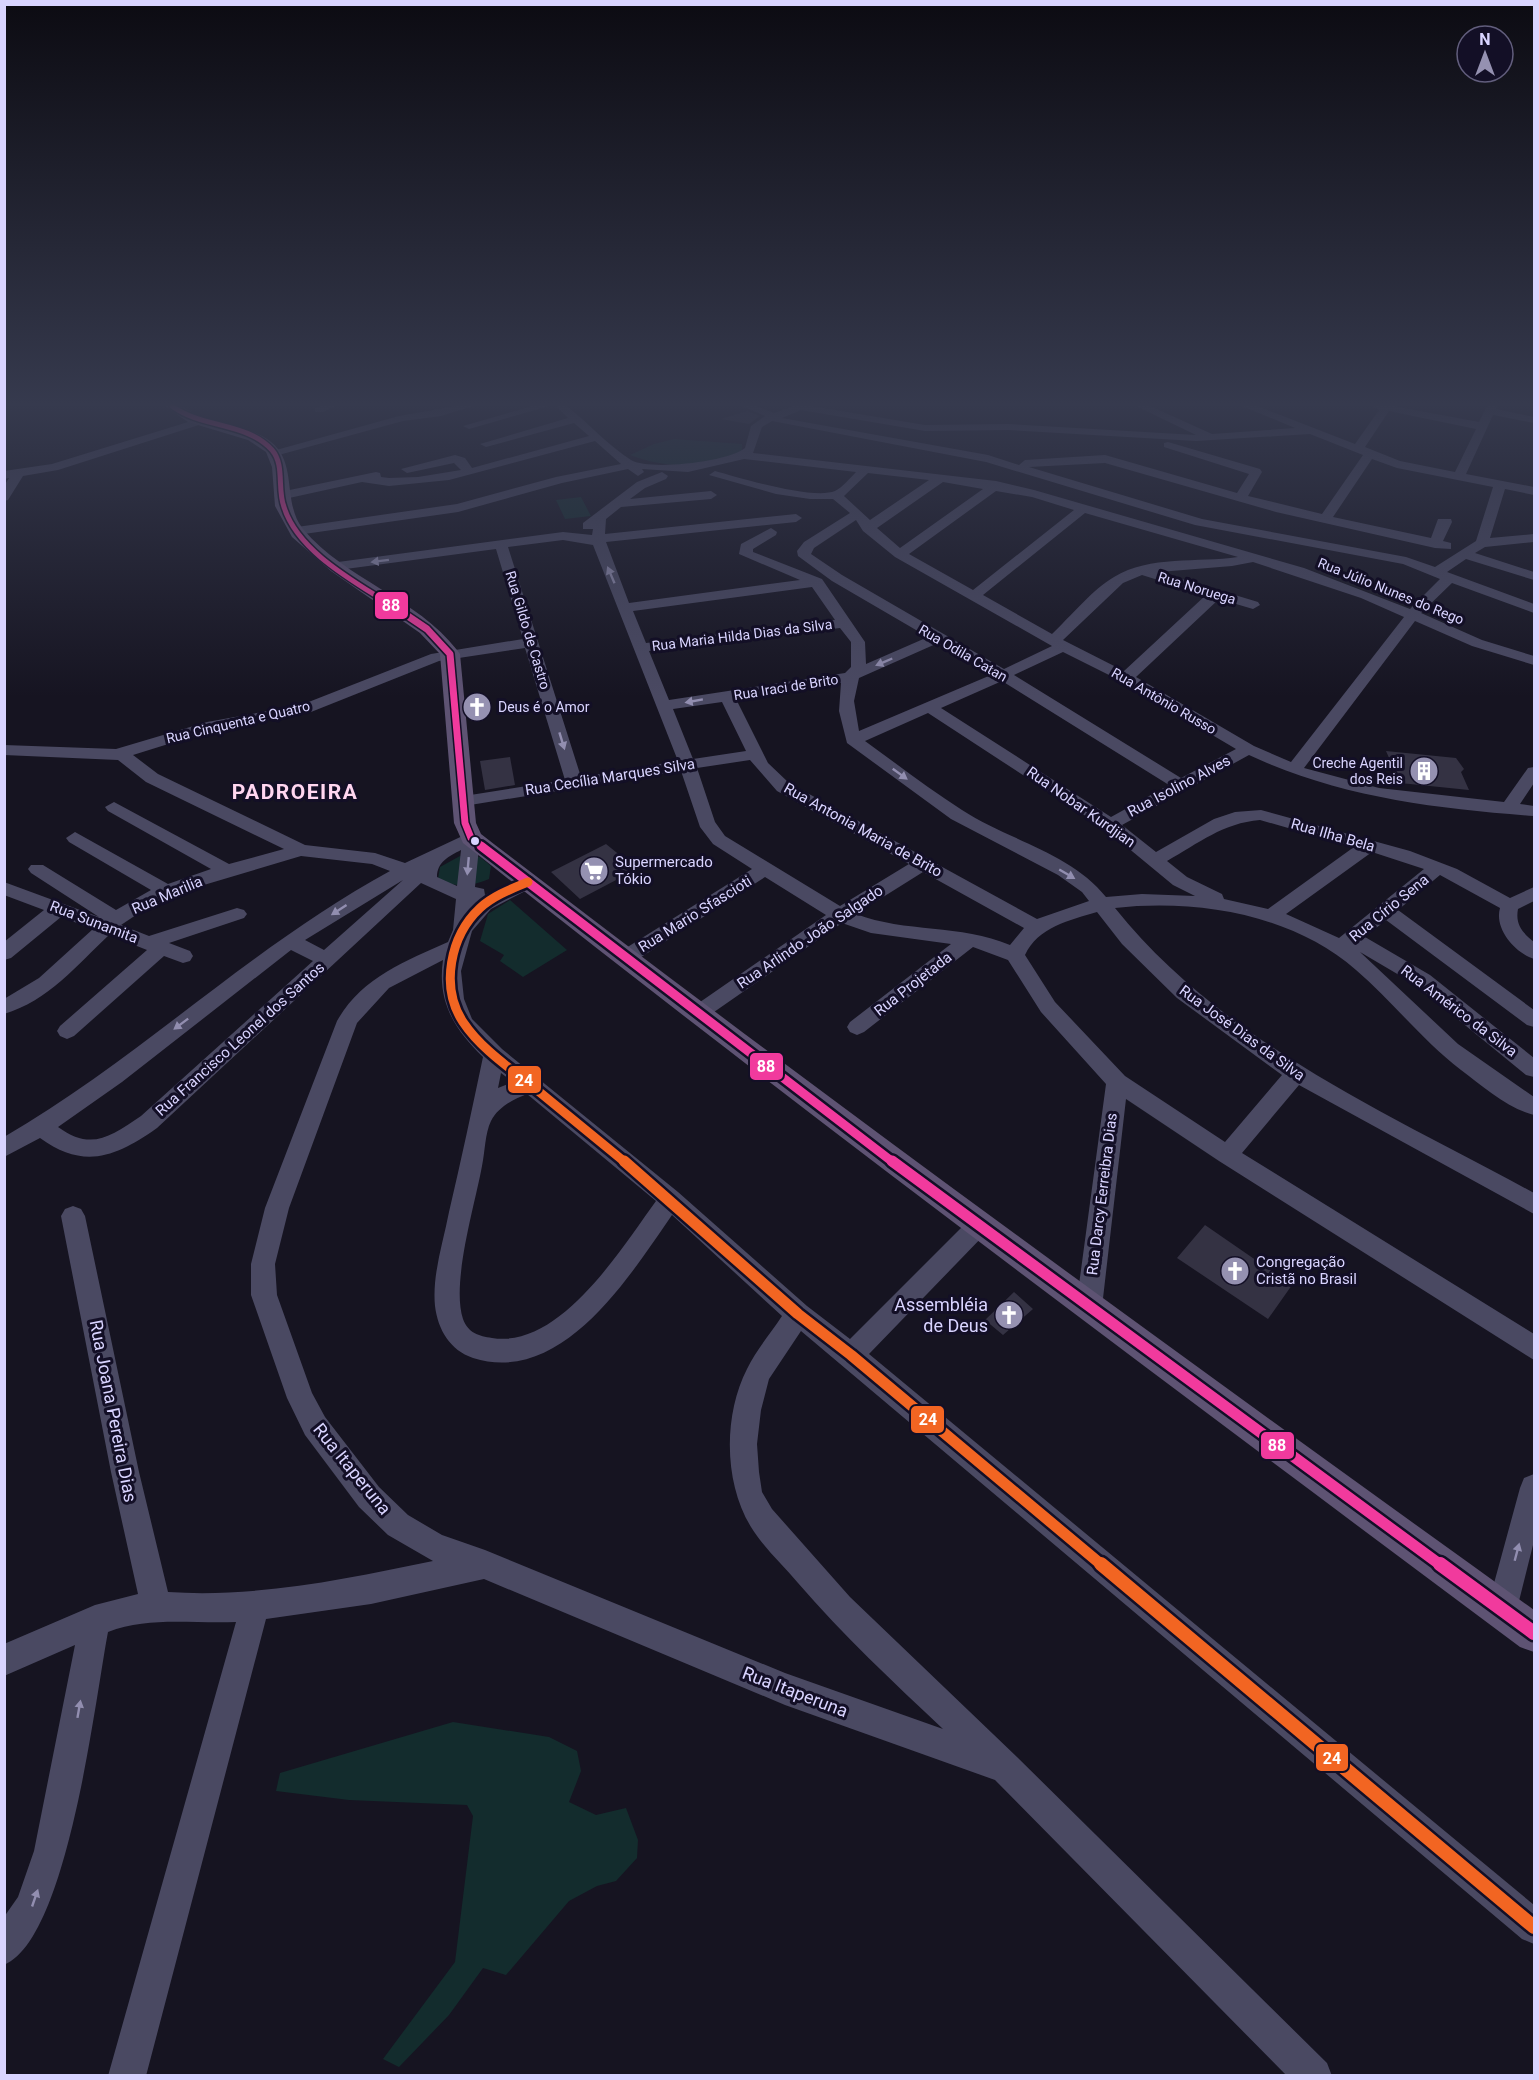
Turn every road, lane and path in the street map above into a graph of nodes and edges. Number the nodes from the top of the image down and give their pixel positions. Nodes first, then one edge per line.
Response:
1 (282, 503) edge
2 (476, 503) edge
3 (627, 503) edge
4 (848, 503) edge
5 (904, 503) edge
6 (972, 503) edge
7 (1068, 503) edge
8 (1139, 503) edge
9 (1261, 503) edge
10 (1334, 503) edge
11 (1494, 503) edge
12 (617, 504) joint
13 (1085, 507) junction
14 (856, 515) junction
15 (796, 518) dead end
16 (600, 519) junction
17 (1325, 519) junction
18 (1443, 522) dead end
19 (771, 526) junction
20 (868, 528) junction
21 (297, 531) junction
22 (563, 536) junction
23 (1534, 538) edge
24 (598, 541) junction
25 (1435, 543) junction
26 (1482, 543) junction
27 (501, 545) junction
28 (1466, 552) junction
29 (746, 554) junction
30 (900, 555) junction
31 (728, 557) dead end
32 (1257, 559) junction
33 (338, 566) junction
34 (1142, 570) junction
35 (1443, 575) junction
36 (1534, 576) edge
37 (837, 578) junction
38 (815, 582) junction
39 (1216, 594) junction
40 (974, 596) junction
41 (1253, 605) dead end
42 (625, 608) junction
43 (1534, 609) edge
44 (1413, 615) junction
45 (844, 623) junction
46 (938, 638) junction
47 (532, 642) junction
48 (1058, 643) junction
49 (640, 648) junction
50 (450, 654) junction
51 (1534, 661) edge
52 (1003, 675) junction
53 (849, 677) junction
54 (1126, 678) junction
55 (727, 696) junction
56 (664, 706) junction
57 (929, 707) junction
58 (853, 740) junction
59 (1248, 749) junction
60 (9, 754) edge
61 (117, 754) junction
62 (755, 754) junction
63 (688, 766) junction
64 (1294, 770) junction
65 (1534, 772) edge
66 (574, 783) junction
67 (1180, 785) junction
68 (464, 801) junction
69 (114, 807) dead end
70 (1509, 807) junction
71 (1534, 811) edge
72 (1110, 824) junction
73 (75, 838) dead end
74 (471, 838) junction
75 (1369, 845) junction
76 (301, 850) junction
77 (1155, 860) junction
78 (924, 863) junction
79 (1437, 868) junction
80 (37, 869) dead end
81 (765, 869) junction
82 (228, 871) junction
83 (418, 875) junction
84 (523, 878) junction
85 (168, 892) junction
86 (386, 892) junction
87 (1534, 893) edge
88 (465, 895) junction
89 (10, 896) edge
90 (1103, 903) junction
91 (1232, 906) junction
92 (1510, 906) junction
93 (58, 909) junction
94 (1385, 910) junction
95 (237, 914) dead end
96 (840, 915) junction
97 (1272, 915) junction
98 (111, 923) junction
99 (1036, 927) junction
100 (459, 939) junction
101 (969, 940) junction
102 (290, 941) junction
103 (1346, 943) junction
104 (155, 946) junction
105 (1534, 952) edge
106 (4, 953) edge
107 (1015, 955) junction
108 (183, 956) dead end
109 (625, 958) junction
110 (327, 960) junction
111 (4, 1007) edge
112 (697, 1014) junction
113 (1534, 1020) edge
114 (857, 1028) dead end
115 (67, 1031) dead end
116 (494, 1055) junction
117 (1534, 1068) edge
118 (1296, 1074) junction
119 (1117, 1082) junction
120 (532, 1084) junction
121 (1534, 1107) edge
122 (482, 1116) junction
123 (42, 1127) junction
124 (4, 1148) edge
125 (1227, 1155) junction
126 (670, 1199) junction
127 (1534, 1204) edge
128 (73, 1216) dead end
129 (978, 1226) junction
130 (1089, 1307) junction
131 (798, 1314) junction
132 (1534, 1348) edge
133 (851, 1354) junction
134 (1534, 1488) edge
135 (485, 1565) junction
136 (156, 1606) junction
137 (255, 1606) junction
138 (1502, 1609) junction
139 (95, 1620) junction
140 (1534, 1633) edge
141 (4, 1661) edge
142 (1006, 1768) junction
143 (1534, 1927) edge
144 (4, 1948) edge
145 (127, 2076) edge
146 (1314, 2076) edge

1 - 21 main road
2 - 21 street
3 - 12 street
4 - 14 street, Rua Antônio Russo
5 - 20 street
6 - 30 street
7 - 13 street, Rua Júlio Nunes do Rego
8 - 35 street
9 - 17 street
10 - 17 street
11 - 26 street
12 - 16 street
13 - 32 street, Rua Júlio Nunes do Rego
13 - 40 street
14 - 20 street, Rua Antônio Russo
14 - 37 street, Rua Odila Catan
15 - 19 street
16 - 22 street
16 - 24 street
17 - 25 street
18 - 25 street
19 - 24 street
19 - 29 street
20 - 30 street, Rua Antônio Russo
21 - 33 main road
22 - 24 street
22 - 27 street
23 - 26 street
42 -> 24 street
25 - 28 street
26 - 28 street
27 -> 33 street
27 - 47 street, Rua Gildo de Castro
28 - 35 street
28 - 36 street
29 - 31 street
29 - 38 street
30 - 40 street, Rua Antônio Russo
32 - 34 street
32 - 44 street, Rua Júlio Nunes do Rego
33 - 50 main road
34 - 39 street, Rua Noruega
34 - 48 street
35 - 43 street
35 - 44 street
37 - 38 street
37 - 46 street, Rua Odila Catan
38 - 42 street
38 - 45 street
39 - 41 street, Rua Noruega
39 - 54 street
40 - 48 street, Rua Antônio Russo
42 - 49 street
44 - 51 street, Rua Júlio Nunes do Rego
44 - 64 street
45 - 49 street, Rua Maria Hilda Dias da Silva
45 - 53 street
46 - 52 street, Rua Odila Catan
46 -> 53 street, Rua Iraci de Brito
47 - 50 street, Rua Cinquenta e Quatro
47 -> 66 street, Rua Gildo de Castro
48 - 52 street
48 - 54 street, Rua Antônio Russo
49 - 56 street
50 - 61 street, Rua Cinquenta e Quatro
50 - 68 main road
52 - 57 street
52 - 67 street, Rua Odila Catan
53 - 55 street, Rua Iraci de Brito
53 - 58 street
54 - 59 street, Rua Antônio Russo
55 -> 56 street, Rua Iraci de Brito
55 - 62 street, Rua Antonia Maria de Brito
56 - 63 street
57 - 58 street
57 - 72 street, Rua Nobar Kurdjian
58 -> 90 street, Rua José Dias da Silva
59 - 64 street, Rua Antônio Russo
59 - 67 street, Rua Isolino Alves
60 - 61 street
61 - 76 street
62 - 63 street, Rua Cecília Marques Silva
62 - 78 street, Rua Antonia Maria de Brito
63 - 66 street, Rua Cecília Marques Silva
63 - 81 street
64 - 70 street, Rua Antônio Russo
65 - 70 street
66 - 68 street, Rua Cecília Marques Silva
67 - 72 street, Rua Isolino Alves
68 - 74 main road
69 - 82 street
70 - 71 street, Rua Antônio Russo
72 - 77 street, Rua Nobar Kurdjian
73 - 85 street
74 - 83 street
74 - 84 main road
74 -> 88 street
75 - 77 street, Rua Ilha Bela
75 - 79 street, Rua Ilha Bela
75 - 97 street
76 - 82 street, Rua Marilia
76 - 83 street
77 - 91 street, Rua Nobar Kurdjian
78 - 96 street, Rua Arlindo João Salgado
78 - 99 street, Rua Antonia Maria de Brito
79 - 92 street, Rua Ilha Bela
79 - 94 street, Rua Círio Sena
80 - 98 street
81 - 96 street
81 - 109 street, Rua Mario Sfascioti
82 - 85 street, Rua Marilia
83 - 86 street, Rua Francisco Leonel dos Santos
83 - 88 street
84 - 88 street
84 - 100 street
84 - 109 main road
85 - 98 street, Rua Marilia
86 -> 102 street, Rua Francisco Leonel dos Santos
86 - 110 street, Rua Francisco Leonel dos Santos
87 - 92 street
88 - 100 street
89 - 93 street, Rua Sunamita
90 - 91 street
90 - 99 street
90 - 118 street, Rua José Dias da Silva
91 - 97 street
92 - 105 street
93 - 98 street, Rua Sunamita
93 - 106 street
94 - 103 street, Rua Círio Sena
94 - 113 street
95 - 104 street
96 - 101 street
96 - 112 street, Rua Arlindo João Salgado
97 - 103 street
98 - 104 street, Rua Sunamita
98 - 111 street, Rua Marilia
99 - 107 street
100 - 116 street
100 - 135 street, Rua Itaperuna
101 - 107 street
101 - 114 street, Rua Projetada
102 - 110 street
102 -> 123 street, Rua Francisco Leonel dos Santos
103 - 117 street, Rua Américo da Silva
103 - 121 street
104 - 108 street, Rua Sunamita
104 - 115 street
107 - 119 street
109 - 112 main road
110 - 123 street, Rua Francisco Leonel dos Santos
112 - 129 main road
116 - 120 street
116 - 122 street
118 - 125 street
118 - 127 street, Rua José Dias da Silva
119 - 125 street
119 - 130 street, Rua Darcy Eerreibra Dias
120 - 122 street
120 - 126 street
122 - 126 street
123 - 124 street, Rua Francisco Leonel dos Santos
125 - 132 street
126 - 131 street
128 - 136 street, Rua Joana Pereira Dias
129 - 130 main road
129 - 133 street
130 - 138 main road
131 - 133 street
131 - 142 street
133 - 143 street
138 -> 134 street
135 - 137 street
135 - 142 street, Rua Itaperuna
136 - 137 street
136 - 139 street
137 - 145 street
138 - 140 main road
139 - 141 street
144 -> 139 street
142 - 146 street

